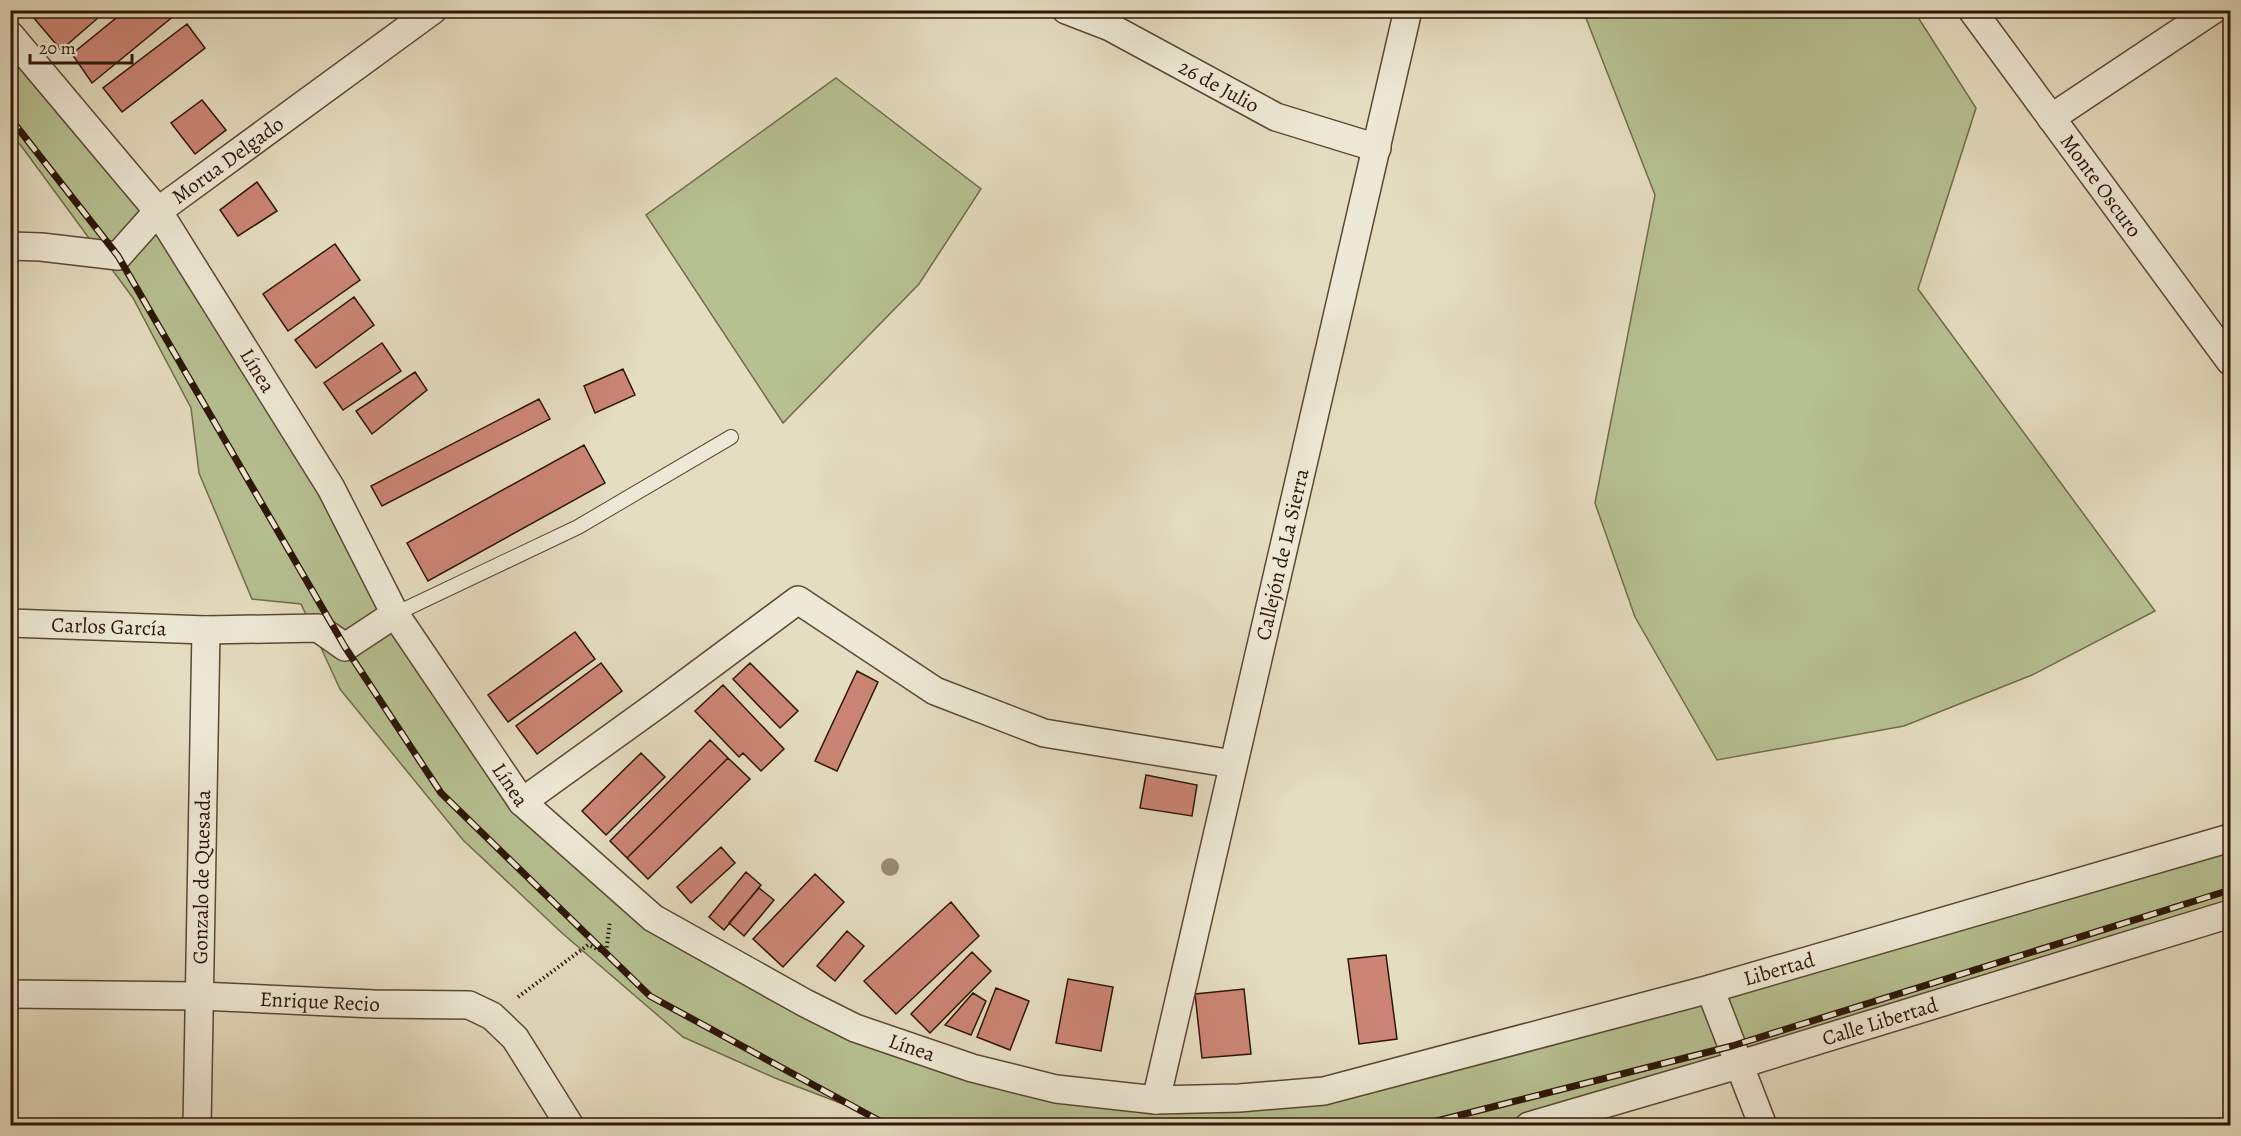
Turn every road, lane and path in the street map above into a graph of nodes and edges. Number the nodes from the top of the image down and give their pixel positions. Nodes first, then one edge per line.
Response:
1 (433, 10) edge
2 (1066, 10) edge
3 (1408, 10) edge
4 (1972, 10) edge
5 (2213, 10) edge
6 (10, 35) edge
7 (2051, 118) junction
8 (1377, 148) junction
9 (158, 211) junction
10 (10, 246) edge
11 (2230, 361) edge
12 (731, 437) dead end
13 (395, 614) junction
14 (10, 623) edge
15 (206, 630) junction
16 (1233, 764) junction
17 (522, 802) junction
18 (2230, 838) edge
19 (615, 885) junction
20 (2230, 914) edge
21 (1710, 989) junction
22 (10, 994) edge
23 (199, 996) junction
24 (492, 1016) junction
25 (1740, 1065) junction
26 (1324, 1091) joint
27 (1156, 1100) junction
28 (197, 1125) edge
29 (570, 1125) edge
30 (1529, 1125) edge
31 (1763, 1125) edge

1 - 9 street, Morua Delgado
2 - 8 street, 26 de Julio
3 - 8 street, Callejón de La Sierra
4 - 7 street, Monte Oscuro
5 - 7 street
6 - 9 street, Línea
7 - 11 street, Monte Oscuro
8 - 16 street, Callejón de La Sierra
9 - 10 street, Morua Delgado
9 - 13 street, Línea
12 - 13 lane
13 - 15 street, Carlos García
13 - 17 street, Línea
14 - 15 street, Carlos García
15 - 23 street, Gonzalo de Quesada
16 - 17 street
16 - 27 street, Callejón de La Sierra
17 - 19 street, Línea
18 - 21 street, Libertad
19 - 24 path
19 - 27 street, Línea
20 - 25 street, Calle Libertad
21 - 25 street
21 - 26 street, Libertad
22 - 23 street, Enrique Recio
23 - 24 street, Enrique Recio
23 - 28 street, Gonzalo de Quesada
24 - 29 street, Enrique Recio
25 - 30 street, Calle Libertad
25 - 31 street
26 - 27 street, Línea

